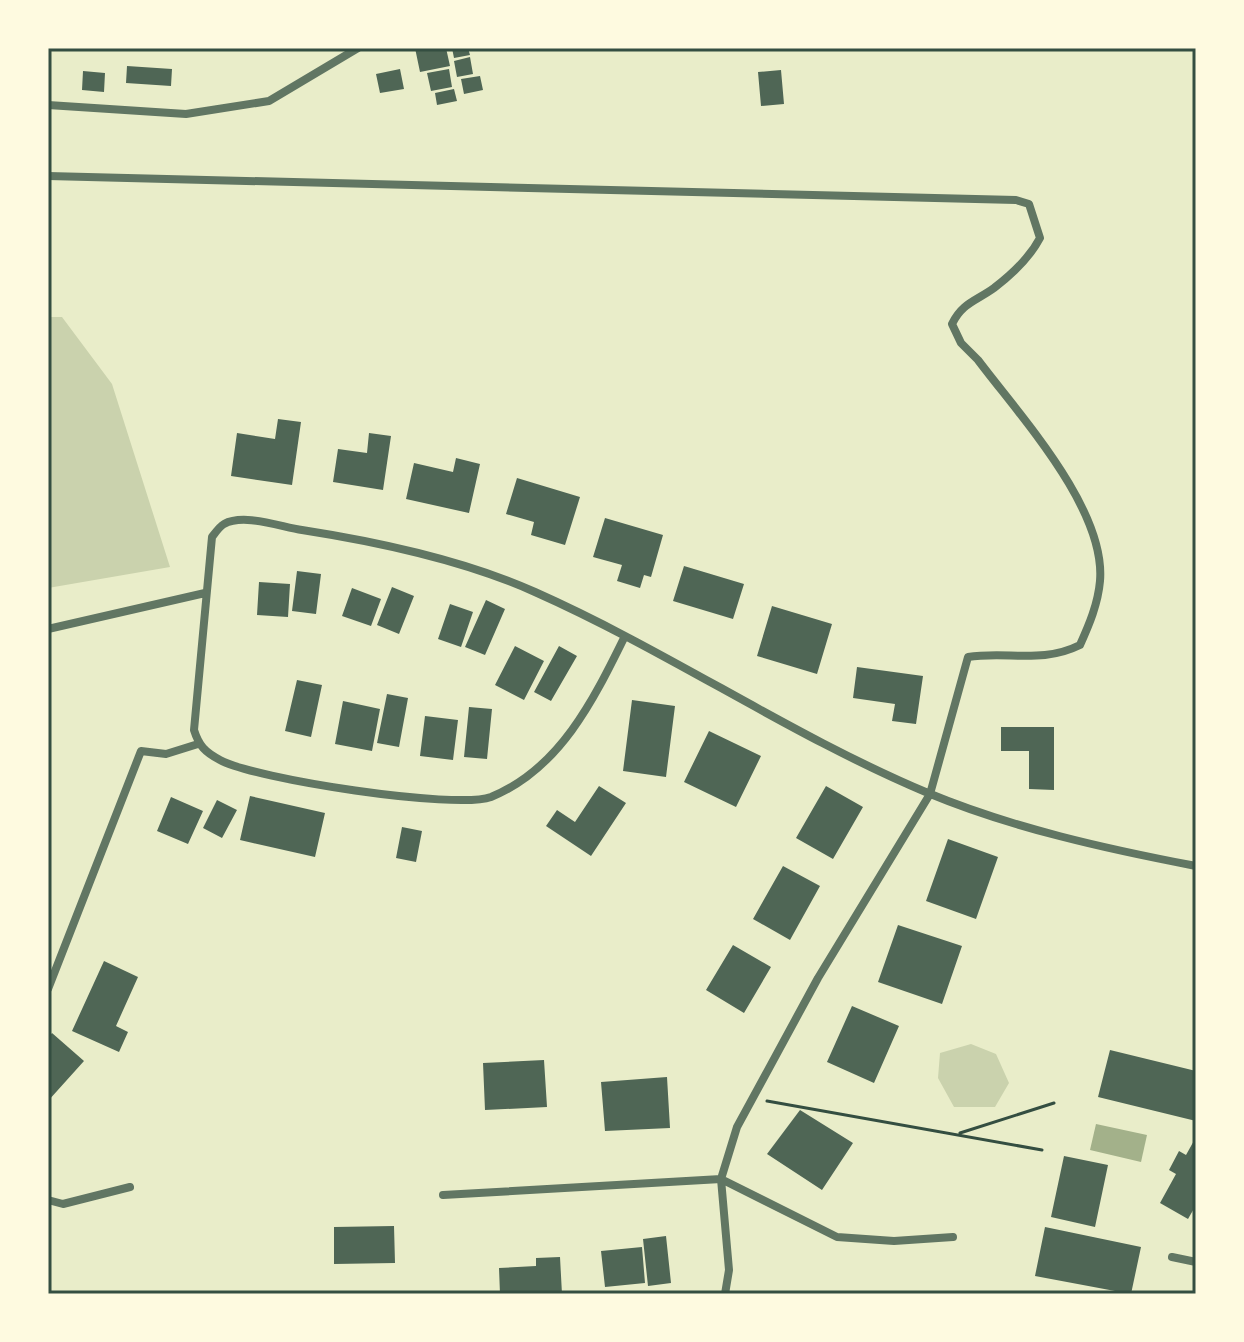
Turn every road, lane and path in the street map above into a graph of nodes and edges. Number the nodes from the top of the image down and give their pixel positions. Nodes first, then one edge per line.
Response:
1 (358, 48) edge
2 (48, 105) edge
3 (48, 176) edge
4 (205, 593) junction
5 (48, 629) edge
6 (625, 636) junction
7 (198, 744) junction
8 (930, 794) junction
9 (1196, 866) edge
10 (48, 989) edge
11 (752, 1098) junction
12 (1054, 1103) dead end
13 (957, 1134) junction
14 (1042, 1150) dead end
15 (721, 1179) junction
16 (130, 1187) dead end
17 (443, 1195) dead end
18 (48, 1200) edge
19 (953, 1237) dead end
20 (1172, 1257) dead end
21 (1196, 1262) edge
22 (725, 1294) edge

1 - 2 street
3 - 8 street
4 - 5 street
4 - 6 street
4 - 7 street
6 - 7 street
6 - 8 street
7 - 10 street
8 - 9 street
8 - 11 street
11 - 13 path
11 - 15 street
12 - 13 path
13 - 14 path
15 - 17 street
15 - 19 street
15 - 22 street
16 - 18 street
20 - 21 street

